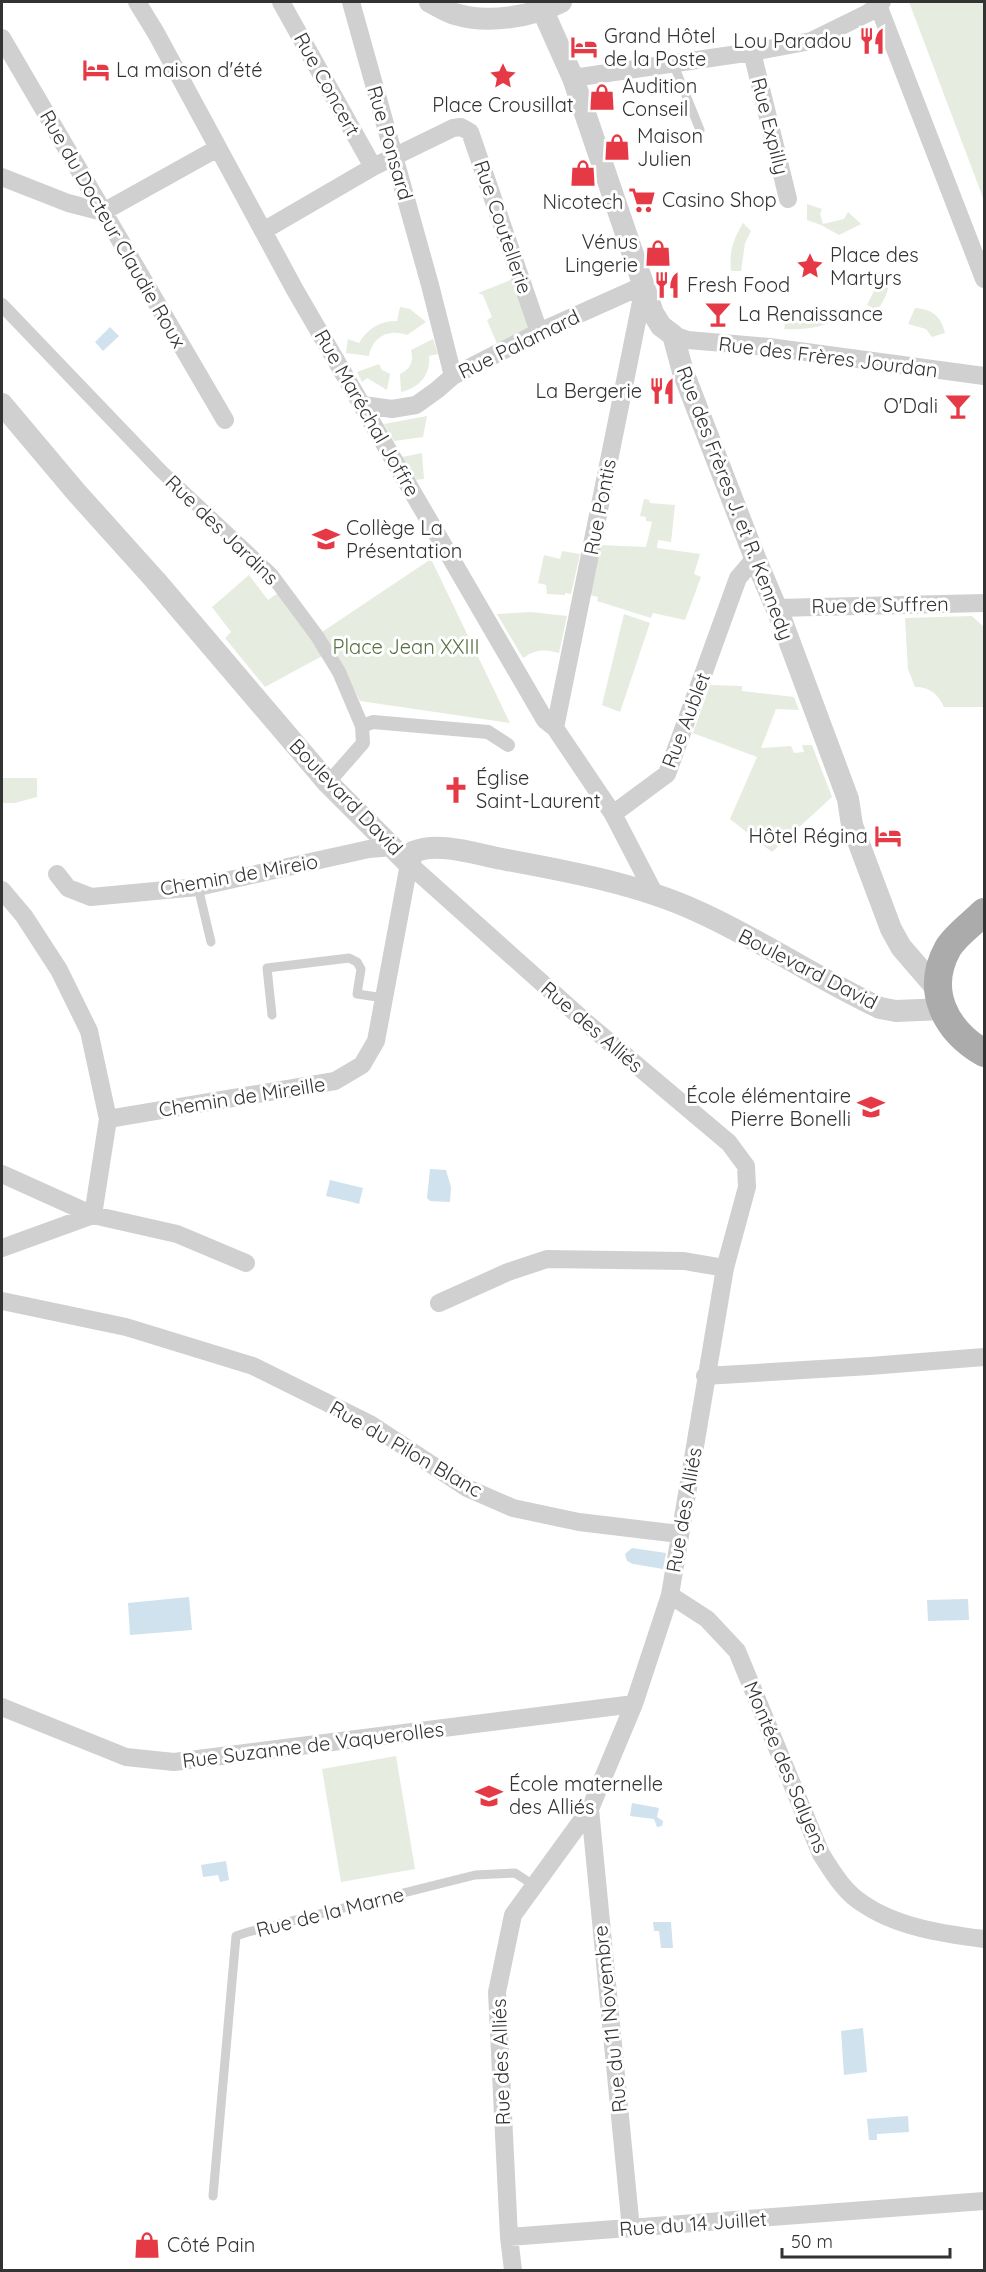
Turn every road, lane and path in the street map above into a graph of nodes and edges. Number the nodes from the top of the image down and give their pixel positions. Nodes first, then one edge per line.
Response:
1 (137, 2) edge
2 (281, 2) edge
3 (351, 2) edge
4 (430, 2) edge
5 (880, 3) edge
6 (549, 5) edge
7 (2, 38) edge
8 (752, 52) junction
9 (674, 63) junction
10 (573, 78) junction
11 (700, 130) dead end
12 (218, 148) junction
13 (393, 155) junction
14 (373, 167) junction
15 (2, 177) edge
16 (788, 199) dead end
17 (103, 212) junction
18 (264, 231) junction
19 (984, 279) edge
20 (644, 285) junction
21 (2, 305) edge
22 (539, 332) junction
23 (673, 335) junction
24 (453, 376) junction
25 (984, 376) edge
26 (2, 404) edge
27 (363, 405) junction
28 (225, 420) dead end
29 (755, 558) junction
30 (984, 603) edge
31 (776, 608) junction
32 (362, 726) junction
33 (555, 728) junction
34 (508, 745) dead end
35 (328, 783) junction
36 (613, 814) junction
37 (393, 847) junction
38 (409, 864) junction
39 (57, 874) dead end
40 (198, 887) junction
41 (2, 890) edge
42 (654, 894) junction
43 (984, 912) edge
44 (211, 942) dead end
45 (384, 998) junction
46 (941, 999) junction
47 (272, 1015) dead end
48 (984, 1053) edge
49 (108, 1119) junction
50 (2, 1174) edge
51 (93, 1215) junction
52 (2, 1248) edge
53 (246, 1263) dead end
54 (725, 1268) junction
55 (2, 1301) edge
56 (439, 1303) dead end
57 (984, 1357) edge
58 (705, 1376) junction
59 (679, 1534) junction
60 (670, 1595) junction
61 (634, 1704) junction
62 (2, 1707) edge
63 (590, 1809) junction
64 (535, 1886) junction
65 (984, 1939) edge
66 (213, 2196) dead end
67 (984, 2201) edge
68 (631, 2229) junction
69 (509, 2237) junction
70 (513, 2271) edge

1 - 12 street, Rue Maréchal Joffre
2 - 14 street, Rue Concert
3 - 13 street, Rue Ponsard
4 - 6 street
5 - 8 street
5 - 19 street
6 - 10 street, Rue des Frères J. et R. Kennedy
7 - 17 street, Rue du Docteur Claudie Roux
8 - 9 street
8 - 16 street, Rue Expilly
9 - 10 street
9 - 11 lane
10 - 20 street, Rue des Frères J. et R. Kennedy
12 - 17 street
12 - 18 street, Rue Maréchal Joffre
13 - 14 street
13 - 22 street, Rue Coutellerie
13 - 24 street, Rue Ponsard
14 - 18 street
15 - 17 street
17 - 28 street, Rue du Docteur Claudie Roux
18 - 27 street, Rue Maréchal Joffre
20 - 22 street, Rue Palamard
20 - 23 street, Rue des Frères J. et R. Kennedy
20 - 33 street, Rue Pontis
21 - 32 street, Rue des Jardins
22 - 24 street, Rue Palamard
23 - 25 street, Rue des Frères Jourdan
23 - 29 street, Rue des Frères J. et R. Kennedy
24 - 27 street, Rue Palamard
26 - 35 street, Boulevard David
27 - 33 street, Rue Maréchal Joffre
29 - 31 street, Rue des Frères J. et R. Kennedy
29 - 36 street, Rue Aublet
30 - 31 street, Rue de Suffren
31 - 46 street, Rue des Frères J. et R. Kennedy
32 - 34 street
32 - 35 street
33 - 36 street, Rue Maréchal Joffre
35 - 37 street, Boulevard David
36 - 42 street
37 - 38 street, Boulevard David
37 - 40 street, Chemin de Mireio
38 - 42 street, Boulevard David
38 - 45 street, Chemin de Mireille
38 - 54 street, Rue des Alliés
39 - 40 street, Chemin de Mireio
40 - 44 lane
41 - 49 street
42 - 46 street, Boulevard David
43 - 46 main road
45 - 47 lane
45 - 49 street, Chemin de Mireille
46 - 48 main road
49 - 51 street
50 - 51 street
51 - 52 street
51 - 53 street
54 - 56 street
54 - 58 street, Rue des Alliés
55 - 59 street, Rue du Pilon Blanc
57 - 58 street
58 - 59 street, Rue des Alliés
59 - 60 street, Rue des Alliés
60 - 61 street, Rue des Alliés
60 - 65 street, Montée des Salyens
61 - 62 street, Rue Suzanne de Vaquerolles
61 - 63 street, Rue des Alliés
63 - 64 street, Rue des Alliés
63 - 68 street, Rue du 11 Novembre
64 - 66 lane, Rue de la Marne
64 - 69 street, Rue des Alliés
67 - 68 street, Rue du 14 Juillet
68 - 69 street, Rue du 14 Juillet
69 - 70 street, Rue des Alliés

